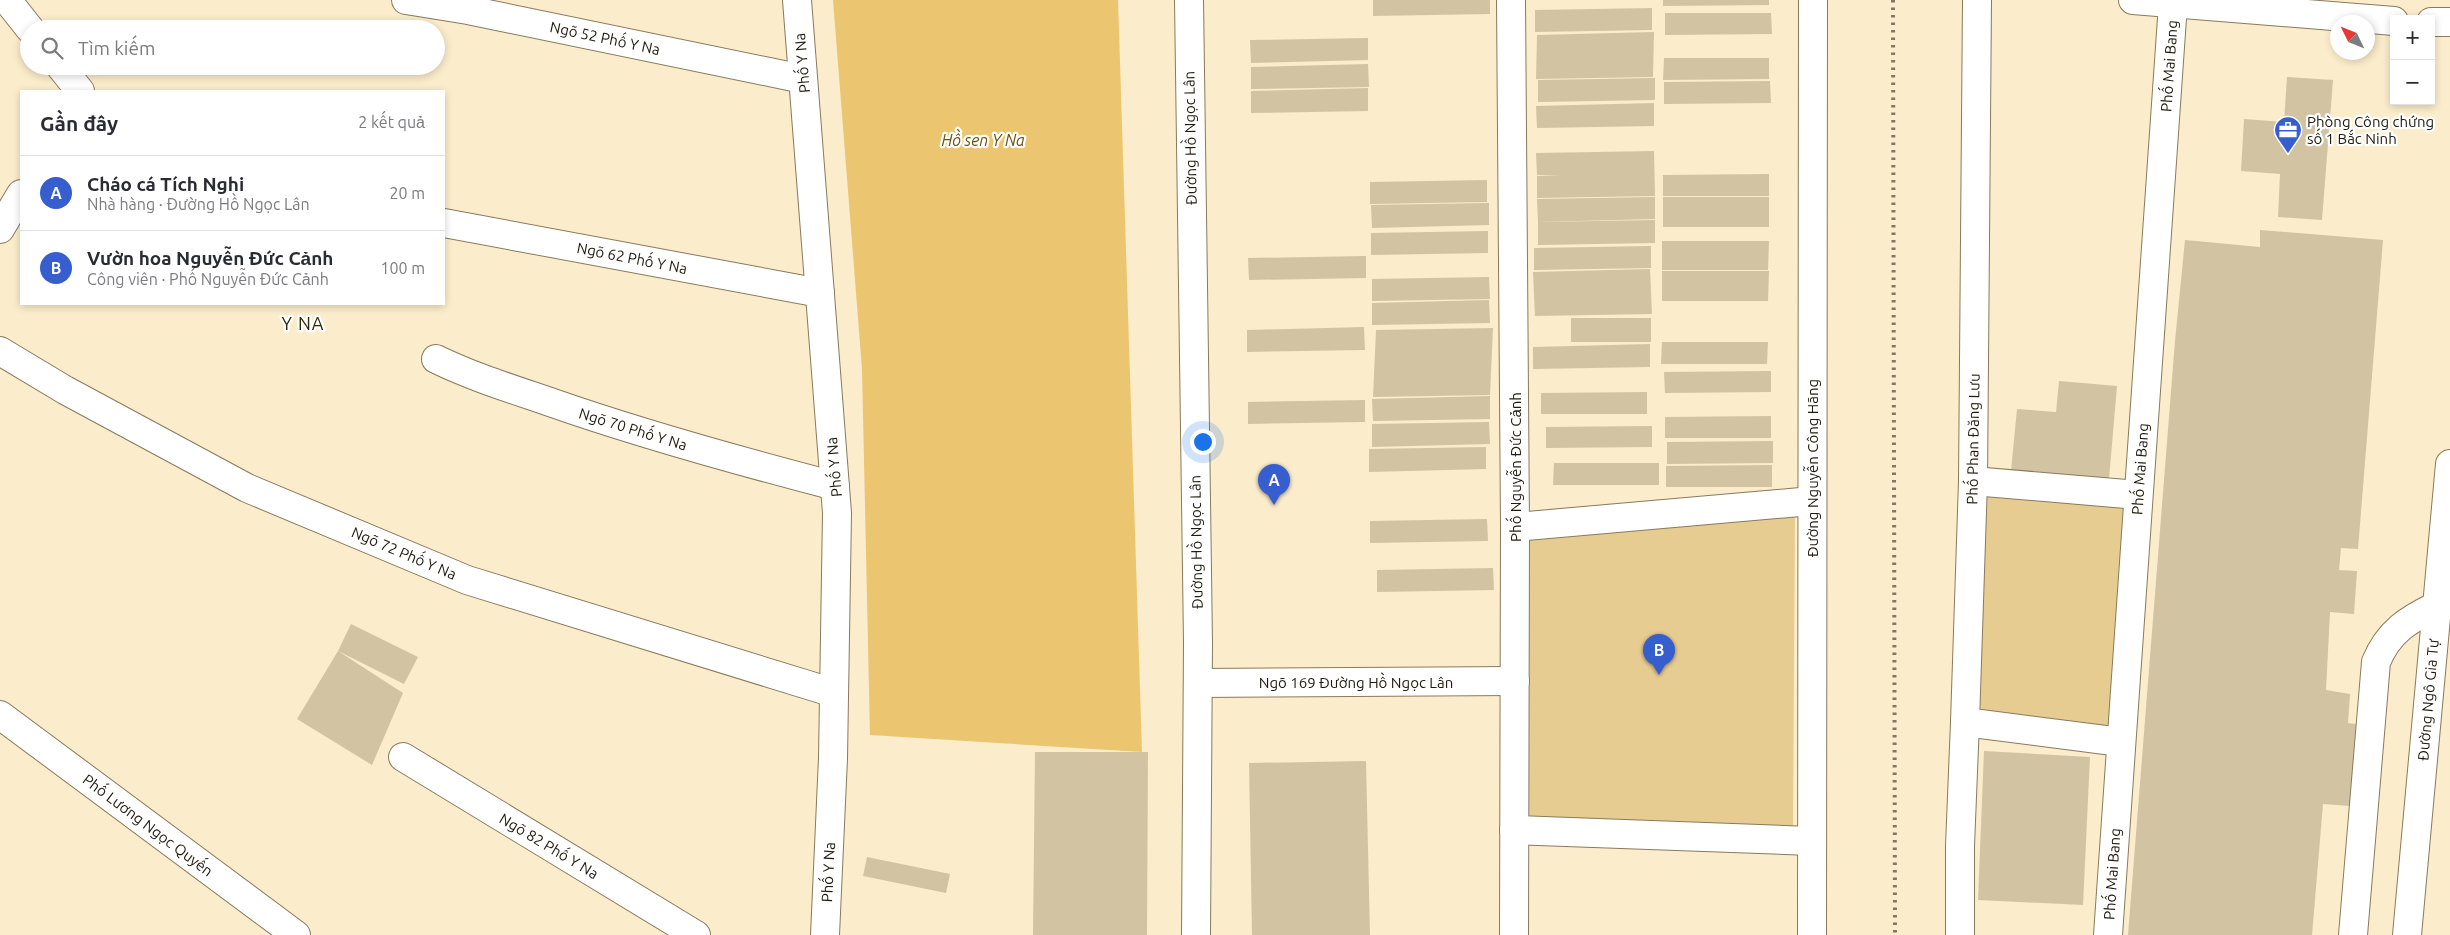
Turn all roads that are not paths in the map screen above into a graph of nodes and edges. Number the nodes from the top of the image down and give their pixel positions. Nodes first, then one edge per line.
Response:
1 (7, 0) edge
2 (406, 0) edge
3 (797, 0) edge
4 (1189, 0) edge
5 (1511, 0) edge
6 (1813, 0) edge
7 (1978, 0) edge
8 (2133, 0) edge
9 (2173, 4) junction
10 (23, 20) edge
11 (2390, 21) edge
12 (2435, 22) edge
13 (2450, 22) edge
14 (67, 75) edge
15 (803, 78) junction
16 (79, 90) edge
17 (20, 196) edge
18 (445, 222) edge
19 (0, 229) edge
20 (820, 293) junction
21 (0, 351) edge
22 (436, 359) dead end
23 (2450, 464) edge
24 (1974, 480) junction
25 (835, 486) junction
26 (2138, 495) junction
27 (1812, 501) junction
28 (1515, 527) junction
29 (2436, 606) junction
30 (1515, 681) junction
31 (1198, 683) junction
32 (834, 693) junction
33 (0, 714) edge
34 (1965, 722) junction
35 (2121, 742) junction
36 (403, 757) dead end
37 (1514, 830) junction
38 (1811, 841) junction
39 (296, 935) edge
40 (696, 935) edge
41 (825, 935) edge
42 (1196, 935) edge
43 (1514, 935) edge
44 (1812, 935) edge
45 (1960, 935) edge
46 (2108, 935) edge
47 (2353, 935) edge
48 (2407, 935) edge

1 - 10 street
2 - 15 street, Ngõ 52 Phố Y Na
3 - 15 street, Phố Y Na
4 - 31 street, Đường Hồ Ngọc Lân
5 - 28 street, Phố Nguyễn Đức Cảnh
6 - 27 street, Đường Nguyễn Công Hãng
7 - 24 street, Phố Phan Đăng Lưu
8 - 9 street
9 - 11 street
9 - 26 street, Phố Mai Bang
12 - 13 street
14 - 16 street
15 - 20 street, Phố Y Na
17 - 19 street
18 - 20 street, Ngõ 62 Phố Y Na
20 - 25 street, Phố Y Na
21 - 32 street, Ngõ 72 Phố Y Na
22 - 25 street, Ngõ 70 Phố Y Na
23 - 29 street, Đường Ngô Gia Tự
24 - 26 street
24 - 34 street, Phố Phan Đăng Lưu
25 - 32 street, Phố Y Na
26 - 35 street, Phố Mai Bang
27 - 28 street
27 - 38 street, Đường Nguyễn Công Hãng
28 - 30 street, Phố Nguyễn Đức Cảnh
29 - 47 street
29 - 48 street, Đường Ngô Gia Tự
30 - 31 street, Ngõ 169 Đường Hồ Ngọc Lân
30 - 37 street, Phố Nguyễn Đức Cảnh
31 - 42 street, Đường Hồ Ngọc Lân
32 - 41 street, Phố Y Na
33 - 39 street, Phố Lương Ngọc Quyến
34 - 35 street
34 - 45 street, Phố Phan Đăng Lưu
35 - 46 street, Phố Mai Bang
36 - 40 street, Ngõ 82 Phố Y Na
37 - 38 street
37 - 43 street, Phố Nguyễn Đức Cảnh
38 - 44 street, Đường Nguyễn Công Hãng

